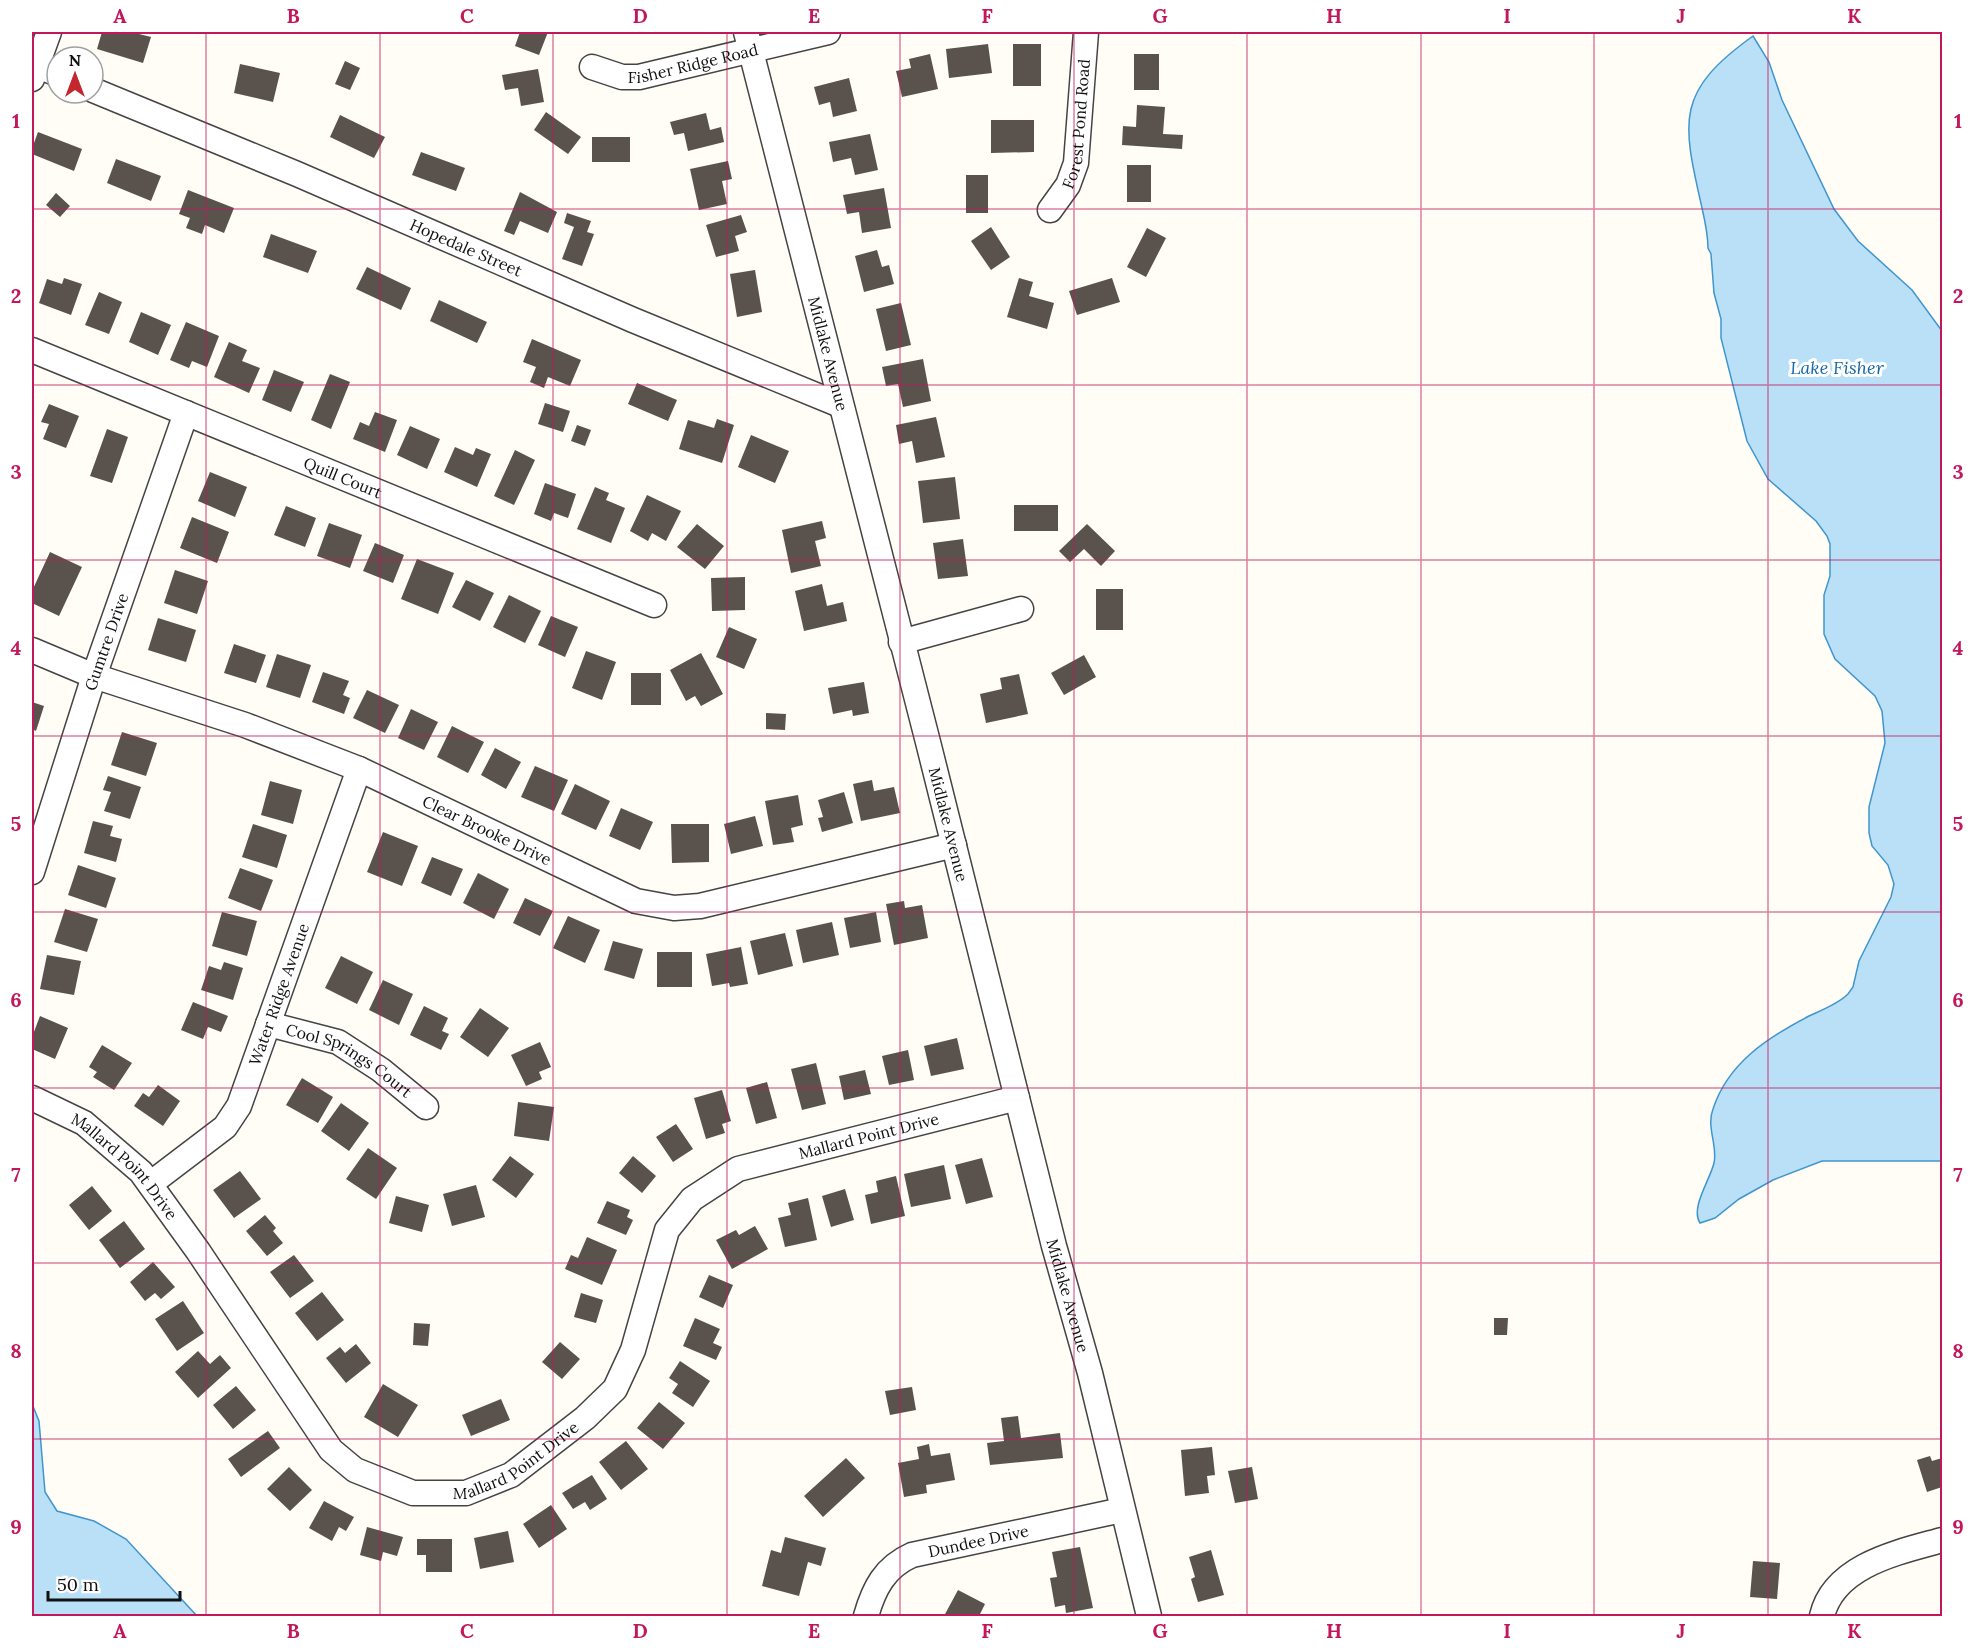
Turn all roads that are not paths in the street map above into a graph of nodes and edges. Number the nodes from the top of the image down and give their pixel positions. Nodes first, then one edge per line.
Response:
1 (49, 32) edge
2 (828, 32) edge
3 (1086, 32) edge
4 (748, 41) edge
5 (592, 67) dead end
6 (39, 71) edge
7 (105, 95) edge
8 (1050, 210) dead end
9 (32, 350) edge
10 (840, 405) junction
11 (186, 413) junction
12 (654, 605) dead end
13 (1021, 609) dead end
14 (901, 642) junction
15 (32, 650) edge
16 (94, 676) junction
17 (359, 769) junction
18 (954, 845) junction
19 (32, 872) edge
20 (268, 1024) junction
21 (32, 1098) edge
22 (1017, 1098) junction
23 (426, 1107) dead end
24 (150, 1185) junction
25 (1122, 1510) junction
26 (1942, 1539) edge
27 (866, 1617) edge
28 (1149, 1617) edge
29 (1822, 1617) edge

1 - 6 street
2 - 4 street, Fisher Ridge Road
3 - 8 street, Forest Pond Road
4 - 5 street, Fisher Ridge Road
4 - 10 street, Midlake Avenue
7 - 10 street, Hopedale Street
9 - 11 street, Quill Court
10 - 14 street, Midlake Avenue
11 - 12 street, Quill Court
11 - 16 street, Gumtre Drive
13 - 14 street
14 - 18 street, Midlake Avenue
15 - 16 street, Clear Brooke Drive
16 - 17 street, Clear Brooke Drive
16 - 19 street, Gumtre Drive
17 - 18 street, Clear Brooke Drive
17 - 20 street, Water Ridge Avenue
18 - 22 street, Midlake Avenue
20 - 23 street, Cool Springs Court
20 - 24 street, Water Ridge Avenue
21 - 24 street, Mallard Point Drive
22 - 24 street, Mallard Point Drive
22 - 25 street, Midlake Avenue
25 - 27 street, Dundee Drive
25 - 28 street, Midlake Avenue
26 - 29 street

